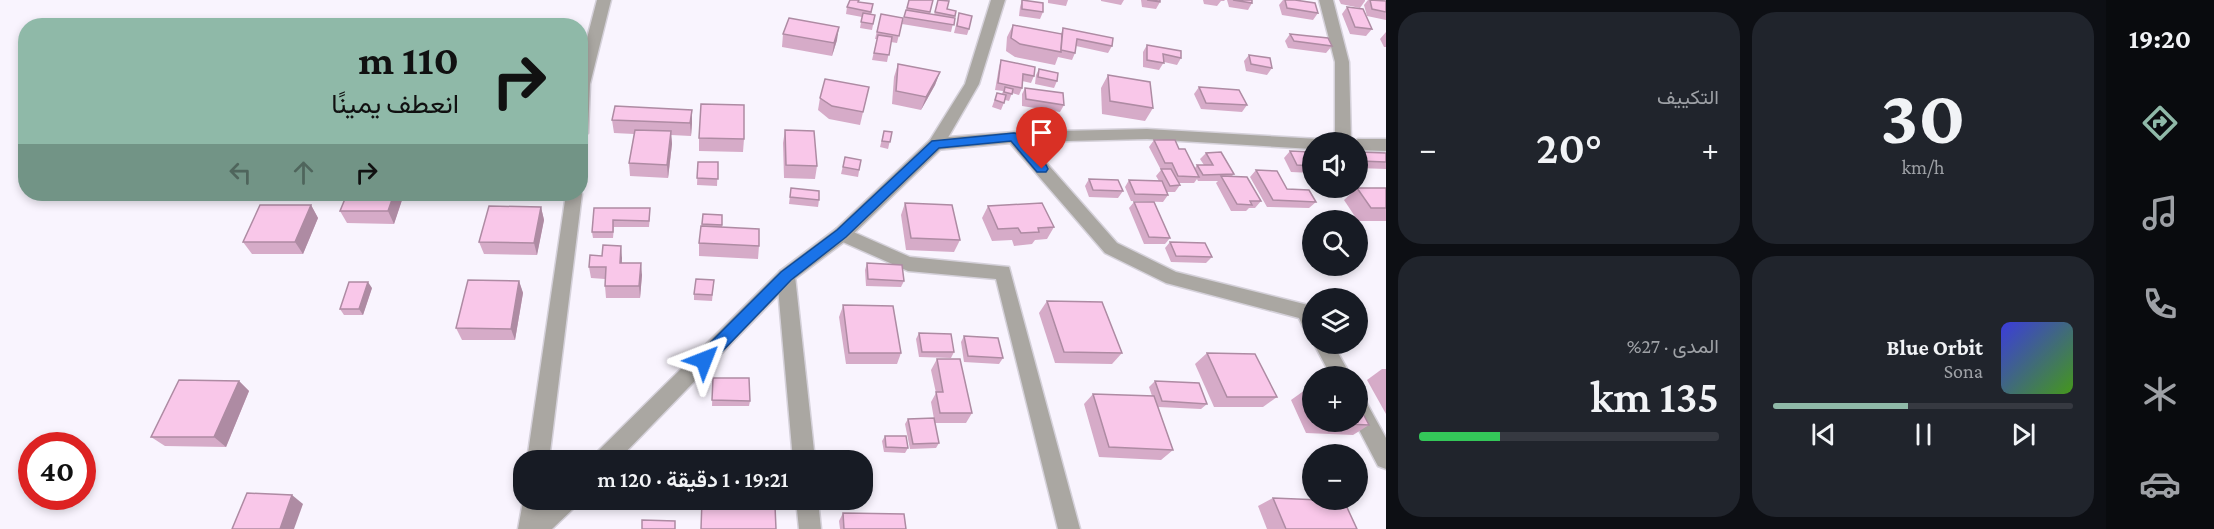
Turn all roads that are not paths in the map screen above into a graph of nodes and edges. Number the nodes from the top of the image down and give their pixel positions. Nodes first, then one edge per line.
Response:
1 (604, 0) edge
2 (998, 0) edge
3 (1326, 0) edge
4 (588, 64) edge
5 (1343, 132) edge
6 (1014, 137) junction
7 (1302, 142) edge
8 (936, 144) junction
9 (1368, 145) edge
10 (1386, 145) edge
11 (573, 201) edge
12 (842, 234) junction
13 (786, 276) junction
14 (1302, 311) edge
15 (1368, 426) edge
16 (539, 450) edge
17 (614, 450) edge
18 (803, 450) edge
19 (1386, 459) edge
20 (532, 510) edge
21 (556, 510) edge
22 (808, 510) edge
23 (529, 529) edge
24 (536, 529) edge
25 (810, 529) edge
26 (1069, 529) edge

1 - 4 street
2 - 8 street
3 - 5 street
6 - 7 street
6 - 8 street
6 - 14 street
8 - 12 street
9 - 10 street
11 - 16 street
12 - 13 street
12 - 26 street
13 - 17 street
13 - 18 street
15 - 19 street
20 - 23 street
21 - 24 street
22 - 25 street

